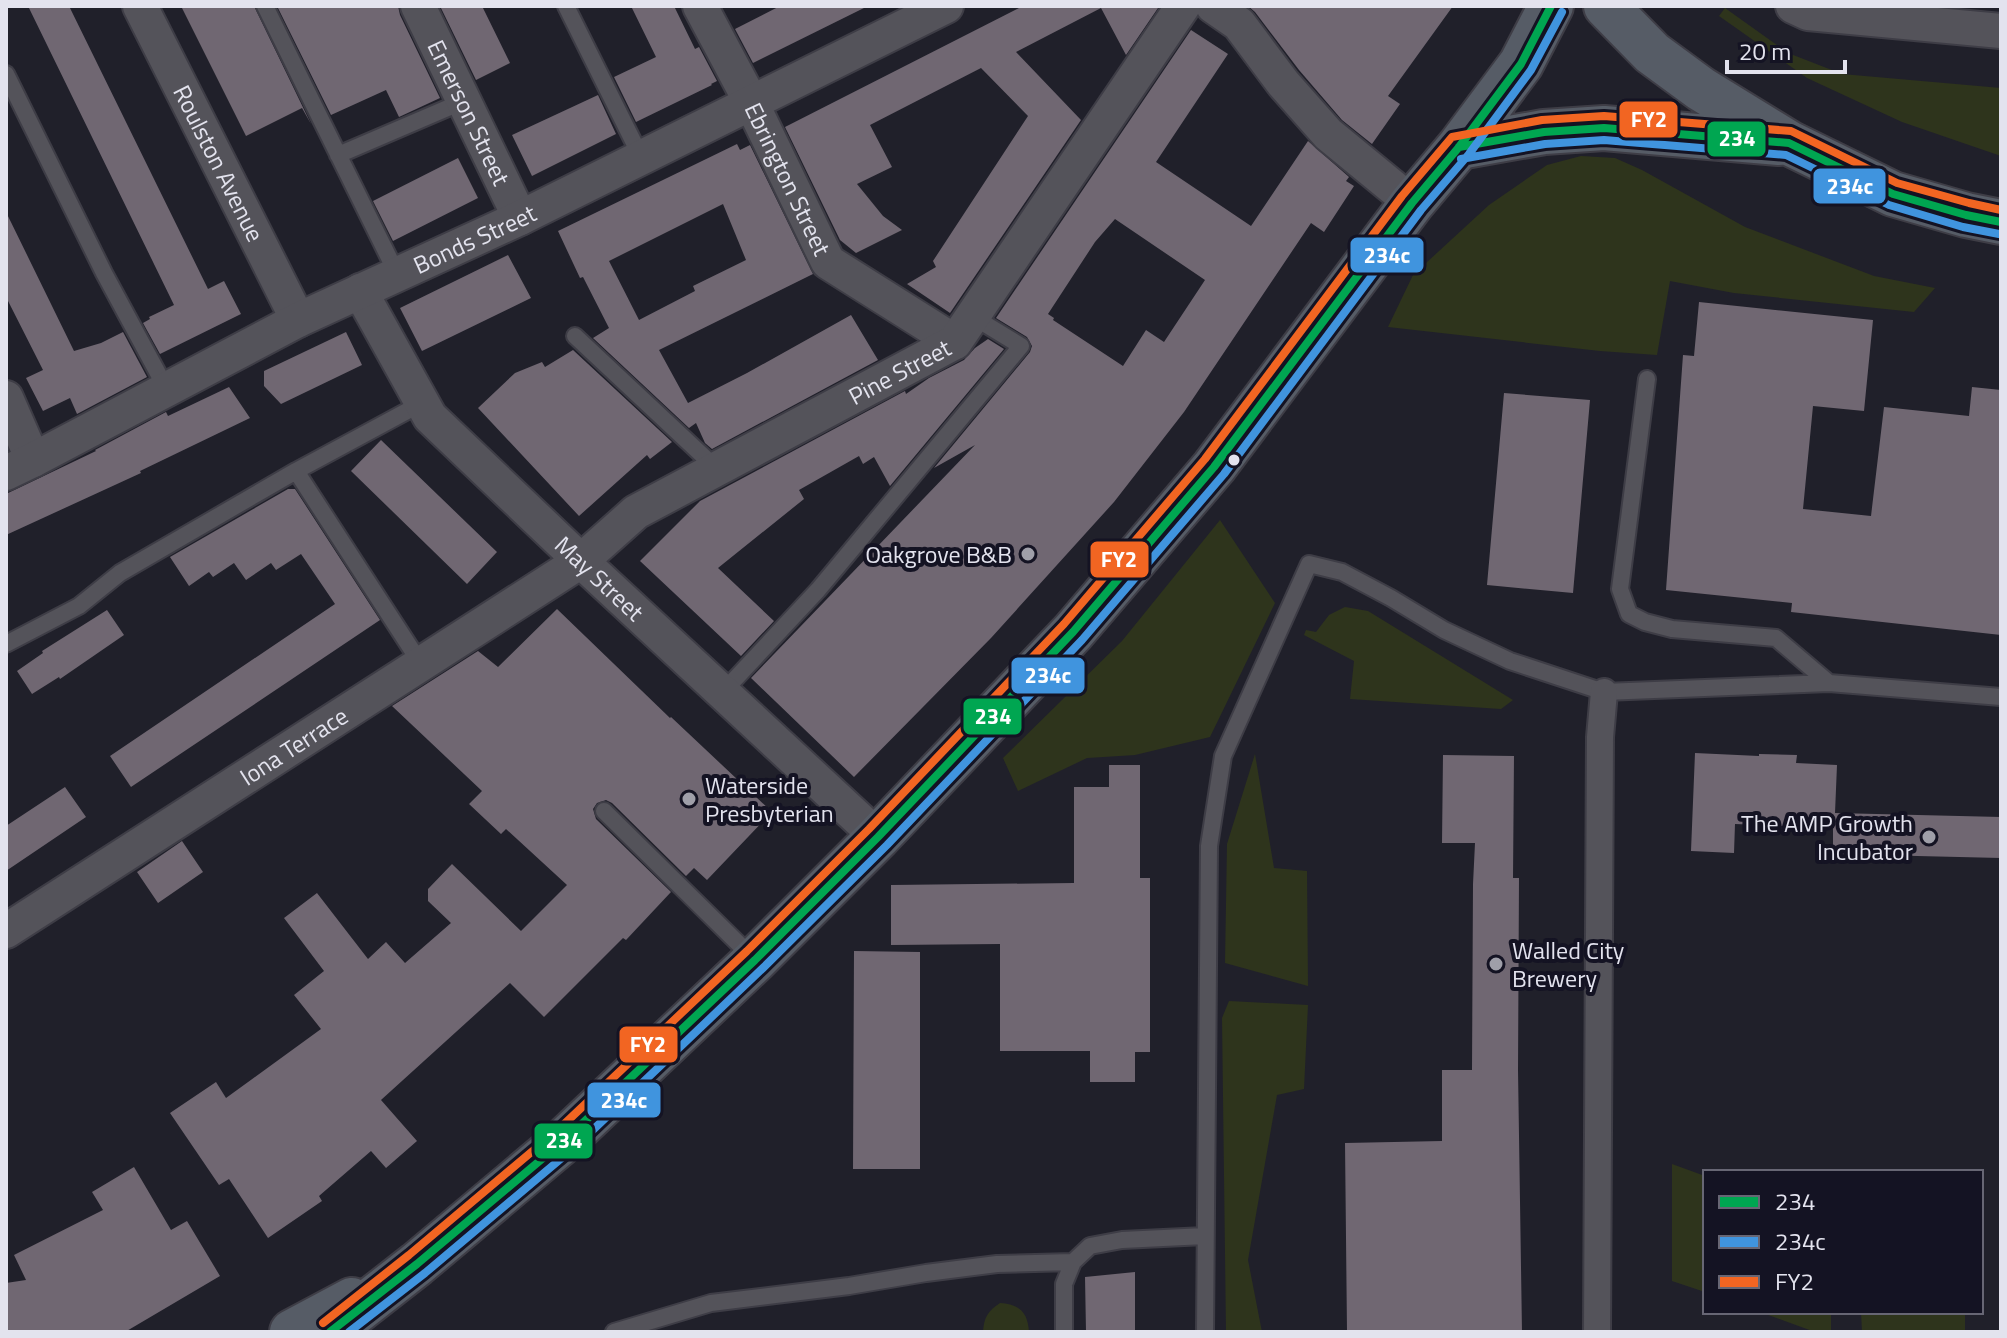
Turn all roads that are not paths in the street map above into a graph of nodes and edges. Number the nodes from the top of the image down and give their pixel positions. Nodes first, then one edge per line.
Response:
1 (140, 6) edge
2 (265, 6) edge
3 (418, 6) edge
4 (566, 6) edge
5 (700, 6) edge
6 (946, 6) edge
7 (1183, 6) edge
8 (1213, 6) edge
9 (1551, 6) edge
10 (1606, 6) edge
11 (1793, 6) edge
12 (2001, 31) edge
13 (6, 74) edge
14 (464, 101) junction
15 (751, 102) junction
16 (1789, 143) junction
17 (1459, 147) junction
18 (338, 155) junction
19 (641, 157) junction
20 (1412, 203) junction
21 (520, 218) junction
22 (2001, 222) edge
23 (397, 274) junction
24 (360, 291) junction
25 (298, 320) junction
26 (964, 329) junction
27 (575, 336) dead end
28 (1647, 379) dead end
29 (167, 390) junction
30 (6, 398) edge
31 (422, 403) junction
32 (20, 466) edge
33 (717, 469) junction
34 (296, 471) junction
35 (581, 561) junction
36 (6, 644) edge
37 (421, 664) junction
38 (1829, 683) junction
39 (1604, 692) junction
40 (722, 693) junction
41 (2001, 697) edge
42 (604, 811) dead end
43 (878, 837) junction
44 (6, 931) edge
45 (755, 960) junction
46 (1205, 1236) junction
47 (1073, 1262) junction
48 (417, 1264) junction
49 (292, 1332) edge
50 (330, 1332) edge
51 (614, 1332) edge
52 (1064, 1332) edge
53 (1205, 1332) edge
54 (1597, 1332) edge

1 - 25 street, Roulston Avenue
2 - 18 lane
3 - 14 street, Emerson Street
4 - 19 lane
5 - 15 street, Ebrington Street
6 - 15 street, Bonds Street
7 - 26 street, Pine Street
8 - 20 street
9 - 17 highway
10 - 16 highway
11 - 12 street
13 - 29 lane
14 - 18 lane
14 - 21 street, Emerson Street
15 - 19 street, Bonds Street
15 - 26 street, Ebrington Street
16 - 17 highway
16 - 22 highway
17 - 20 highway
18 - 23 lane
19 - 21 street, Bonds Street
20 - 43 highway
21 - 23 street, Bonds Street
23 - 24 street, Bonds Street
24 - 25 street, Bonds Street
24 - 31 street, May Street
25 - 29 street, Bonds Street
26 - 33 street, Pine Street
26 - 40 lane
27 - 33 lane
28 - 38 lane
29 - 32 street, Bonds Street
30 - 32 street
31 - 34 lane
31 - 35 street, May Street
33 - 35 street, Pine Street
34 - 36 lane
34 - 37 lane
35 - 37 street, Iona Terrace
35 - 40 street, May Street
37 - 44 street, Iona Terrace
38 - 39 lane
38 - 41 lane
39 - 46 lane
39 - 54 street
40 - 43 street, May Street
42 - 45 lane
43 - 45 highway
45 - 48 highway
46 - 47 lane
46 - 53 lane
47 - 51 lane
47 - 52 lane
48 - 49 highway
48 - 50 highway

